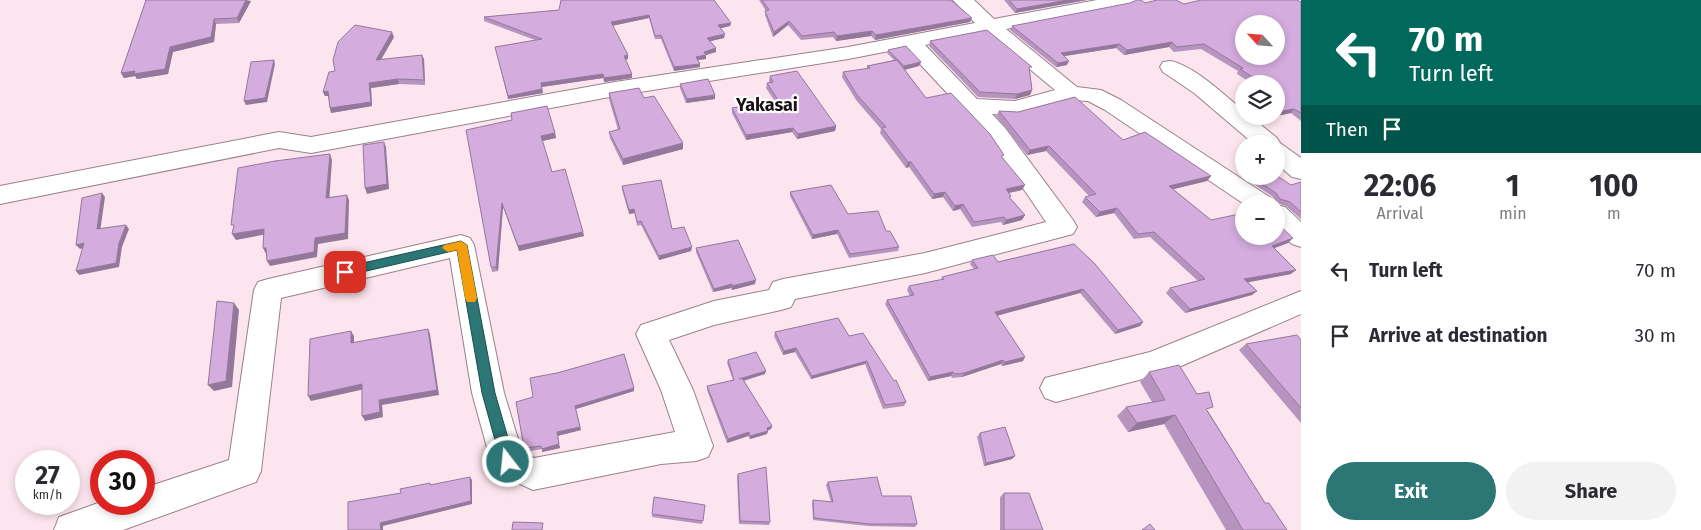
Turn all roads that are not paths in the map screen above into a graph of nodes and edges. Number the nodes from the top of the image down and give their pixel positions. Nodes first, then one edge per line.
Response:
1 (962, 0) edge
2 (1127, 0) edge
3 (990, 26) junction
4 (910, 41) junction
5 (1171, 68) dead end
6 (1071, 93) junction
7 (971, 106) junction
8 (1258, 135) edge
9 (1285, 158) edge
10 (1301, 171) edge
11 (0, 195) edge
12 (1248, 195) edge
13 (1285, 222) edge
14 (1301, 237) edge
15 (1301, 302) edge
16 (1056, 388) dead end
17 (72, 530) edge

1 - 3 street
2 - 3 street
3 - 4 street
3 - 6 street
4 - 7 street
4 - 11 street
5 - 8 street
6 - 7 street
6 - 12 street
7 - 17 street
9 - 10 street
13 - 14 street
15 - 16 street

